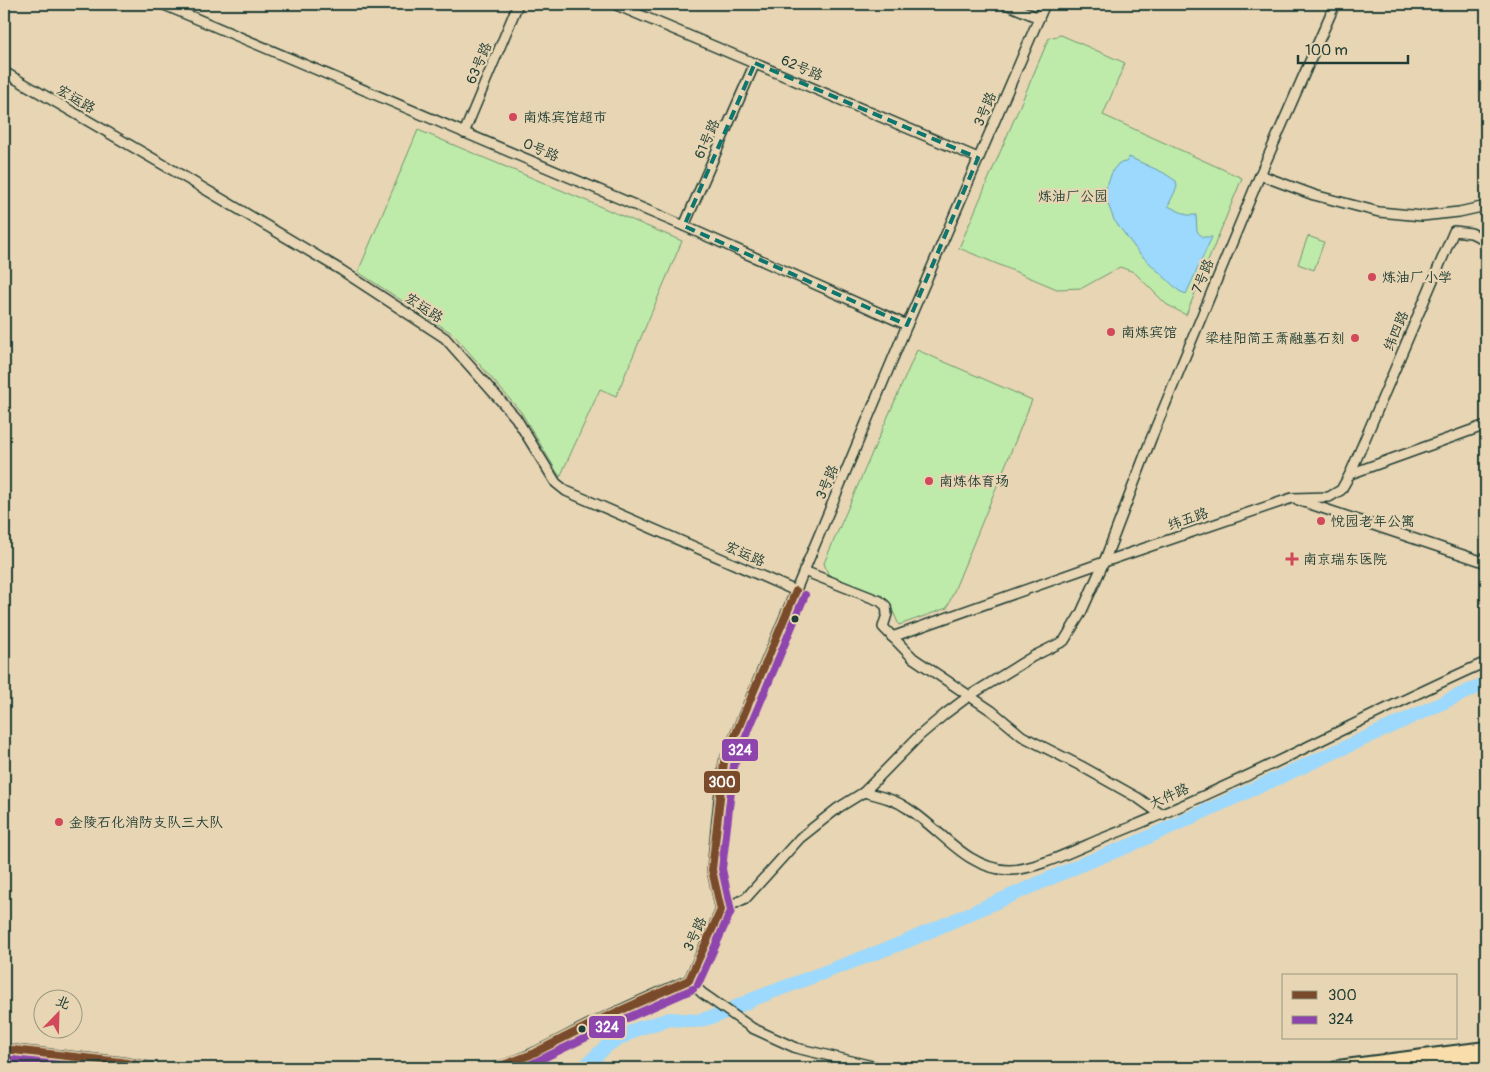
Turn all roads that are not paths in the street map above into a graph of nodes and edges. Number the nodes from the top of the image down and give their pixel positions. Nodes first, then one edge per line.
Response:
1 (162, 4) edge
2 (518, 4) edge
3 (614, 4) edge
4 (1006, 4) edge
5 (1045, 4) edge
6 (1335, 4) edge
7 (184, 8) edge
8 (1039, 18) junction
9 (755, 63) junction
10 (4, 72) edge
11 (464, 133) junction
12 (978, 158) junction
13 (1260, 175) junction
14 (1486, 206) edge
15 (684, 226) junction
16 (1486, 240) edge
17 (907, 325) junction
18 (1486, 425) edge
19 (1350, 474) junction
20 (1292, 498) junction
21 (1486, 556) edge
22 (1104, 562) junction
23 (804, 571) junction
24 (796, 591) junction
25 (892, 637) junction
26 (1486, 662) edge
27 (969, 696) junction
28 (864, 792) junction
29 (1162, 815) junction
30 (721, 910) junction
31 (689, 980) junction
32 (4, 1049) edge
33 (1486, 1050) edge
34 (1486, 1061) edge
35 (868, 1067) edge
36 (154, 1068) edge
37 (495, 1068) edge
38 (881, 1068) edge
39 (1338, 1068) edge
40 (1432, 1068) edge

1 - 7 street, 0号路
2 - 11 street, 63号路
3 - 9 street, 62号路
4 - 8 street
5 - 8 street, 3号路
6 - 13 street, 7号路
7 - 11 street, 0号路
8 - 12 street, 3号路
9 - 12 street, 62号路
9 - 15 street, 61号路
10 - 24 street, 宏运路
11 - 15 street, 0号路
12 - 17 street, 3号路
13 - 14 street
13 - 22 street, 7号路
15 - 17 street, 0号路
16 - 19 street, 纬四路
17 - 23 street, 3号路
18 - 19 street
19 - 20 street, 纬五路
20 - 21 street
20 - 22 street, 纬五路
22 - 25 street, 纬五路
22 - 27 street, 7号路
23 - 24 street, 3号路
23 - 25 street
24 - 30 street, 3号路
25 - 27 street
26 - 29 street, 大件路
27 - 28 street, 7号路
27 - 29 street
28 - 29 street, 大件路
28 - 30 street, 7号路
30 - 31 street, 3号路
31 - 35 street
31 - 37 street
32 - 36 street
33 - 39 main road
34 - 40 main road
35 - 38 street

